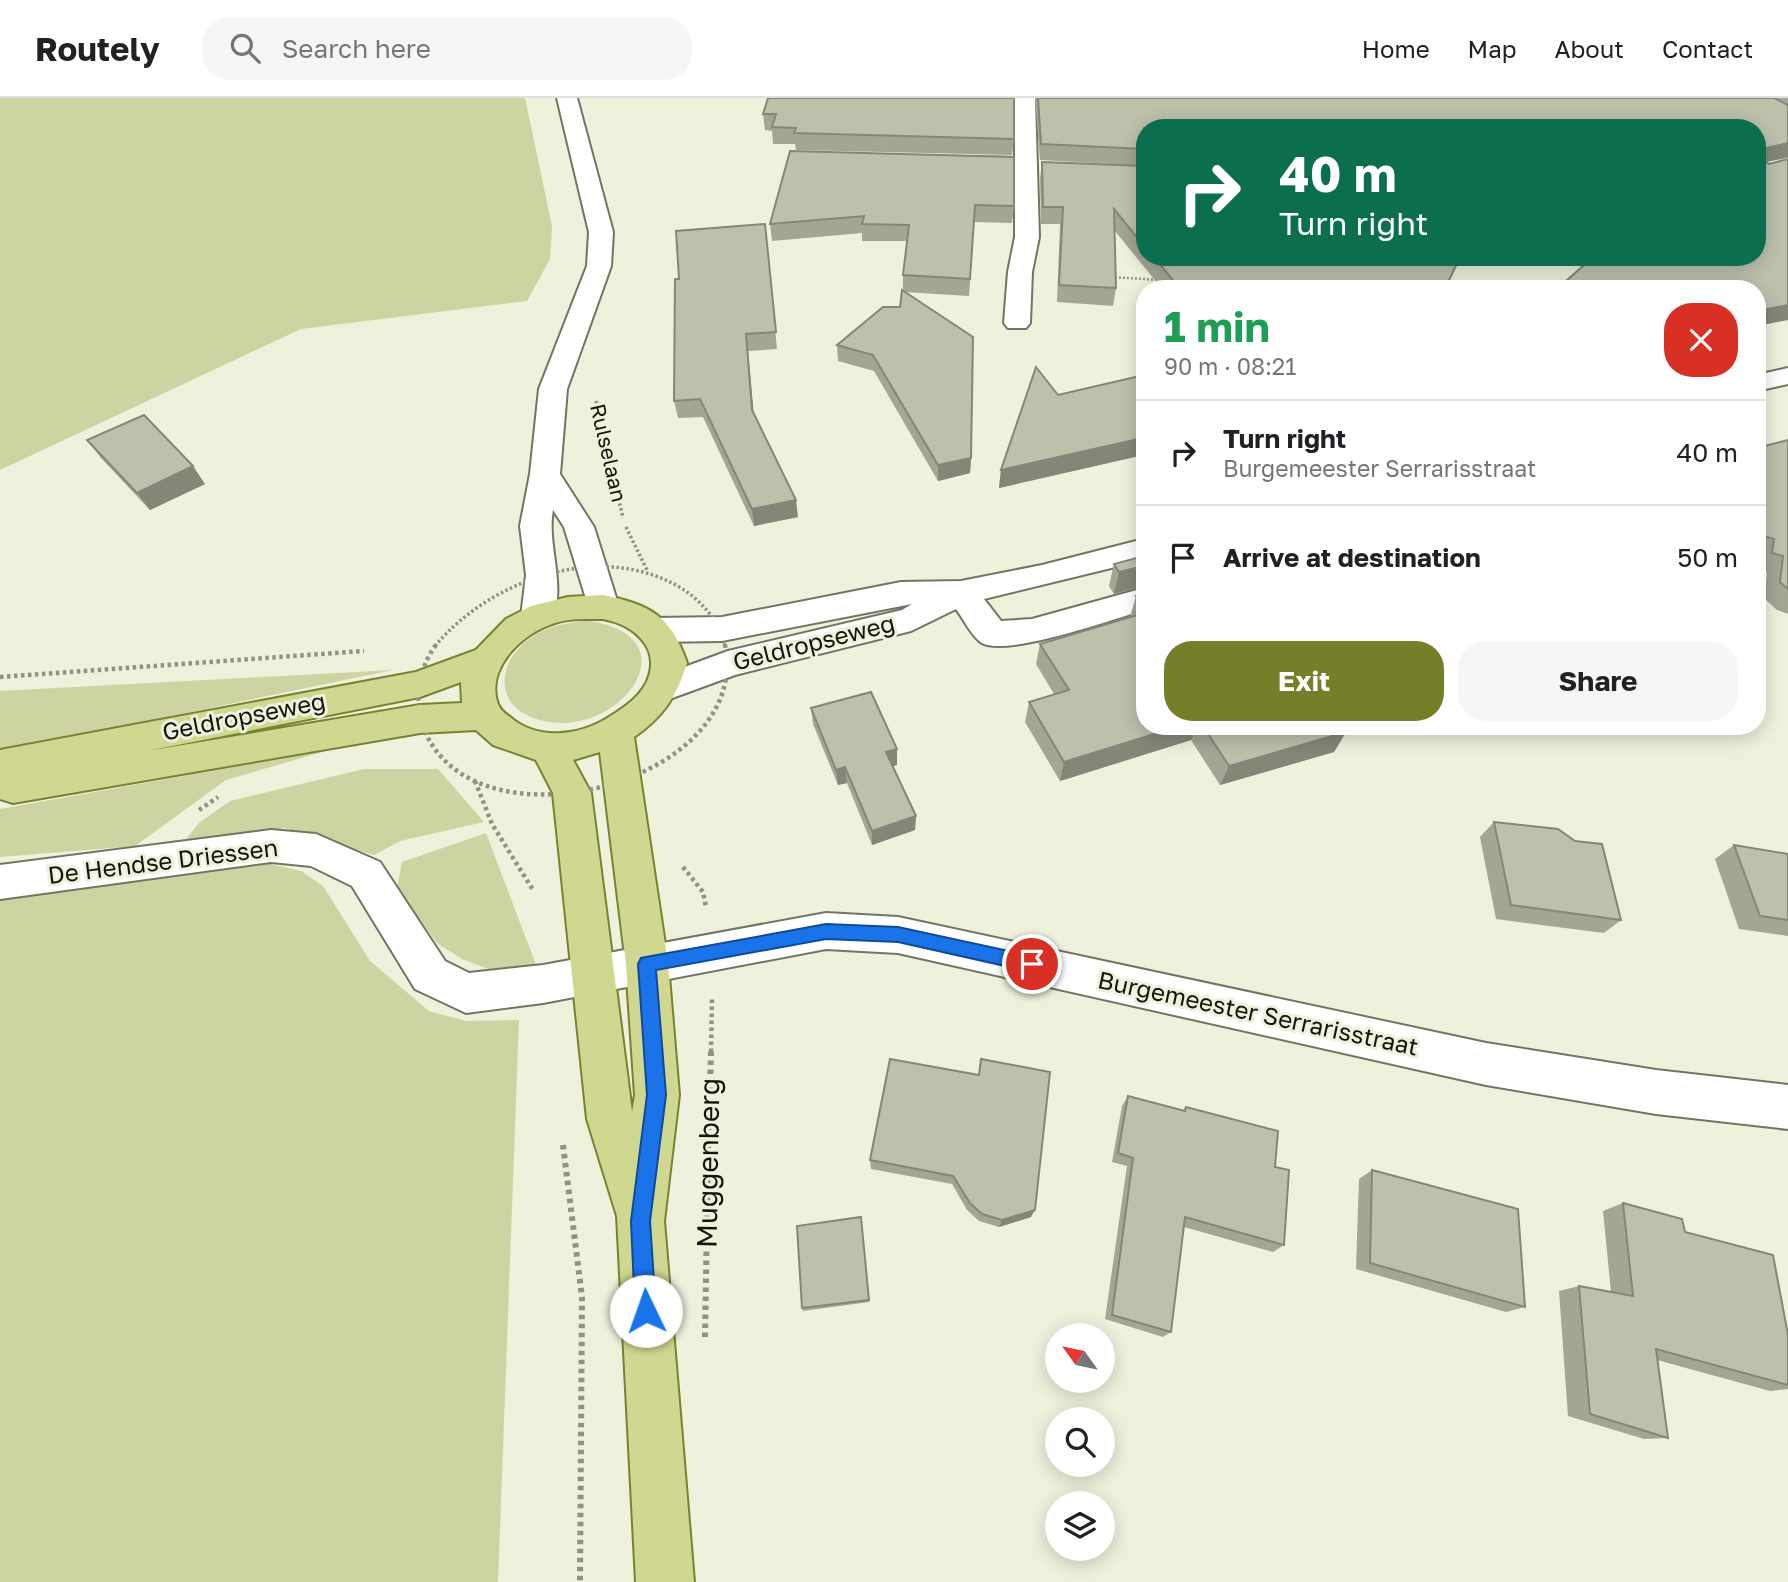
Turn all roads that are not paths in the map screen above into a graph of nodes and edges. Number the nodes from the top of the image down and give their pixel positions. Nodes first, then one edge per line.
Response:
1 (567, 98) edge
2 (1025, 98) edge
3 (946, 162) edge
4 (1026, 167) junction
5 (1053, 170) edge
6 (1017, 323) dead end
7 (1788, 376) edge
8 (1766, 381) edge
9 (545, 474) junction
10 (1136, 552) edge
11 (961, 592) junction
12 (1136, 601) edge
13 (603, 607) junction
14 (537, 617) junction
15 (655, 630) junction
16 (486, 659) junction
17 (664, 688) junction
18 (485, 716) junction
19 (616, 734) junction
20 (547, 747) junction
21 (0, 765) edge
22 (0, 791) edge
23 (0, 881) edge
24 (647, 964) junction
25 (594, 973) junction
26 (1788, 1107) edge
27 (640, 1221) junction
28 (665, 1582) edge

1 - 9 street, Rulselaan
2 - 4 street
3 - 4 street
4 - 5 street
4 - 6 street
7 - 8 street
9 - 13 street, Rulselaan
9 - 14 street, Rulselaan
10 - 11 street, Geldropseweg
11 - 12 street
11 - 15 street, Geldropseweg
11 - 17 street, Geldropseweg
13 - 14 main road
13 - 15 main road
14 - 16 main road
15 - 17 main road
16 - 18 main road
16 - 21 main road, Geldropseweg
17 - 19 main road
18 - 20 main road
18 - 22 main road, Geldropseweg
19 - 20 main road
19 - 24 main road, Muggenberg
20 - 25 main road, Muggenberg
23 - 25 street, De Hendse Driessen
24 - 25 street, De Hendse Driessen
24 - 26 street, Burgemeester Serrarisstraat
24 - 27 main road, Muggenberg
25 - 27 main road, Muggenberg
27 - 28 main road, Muggenberg

